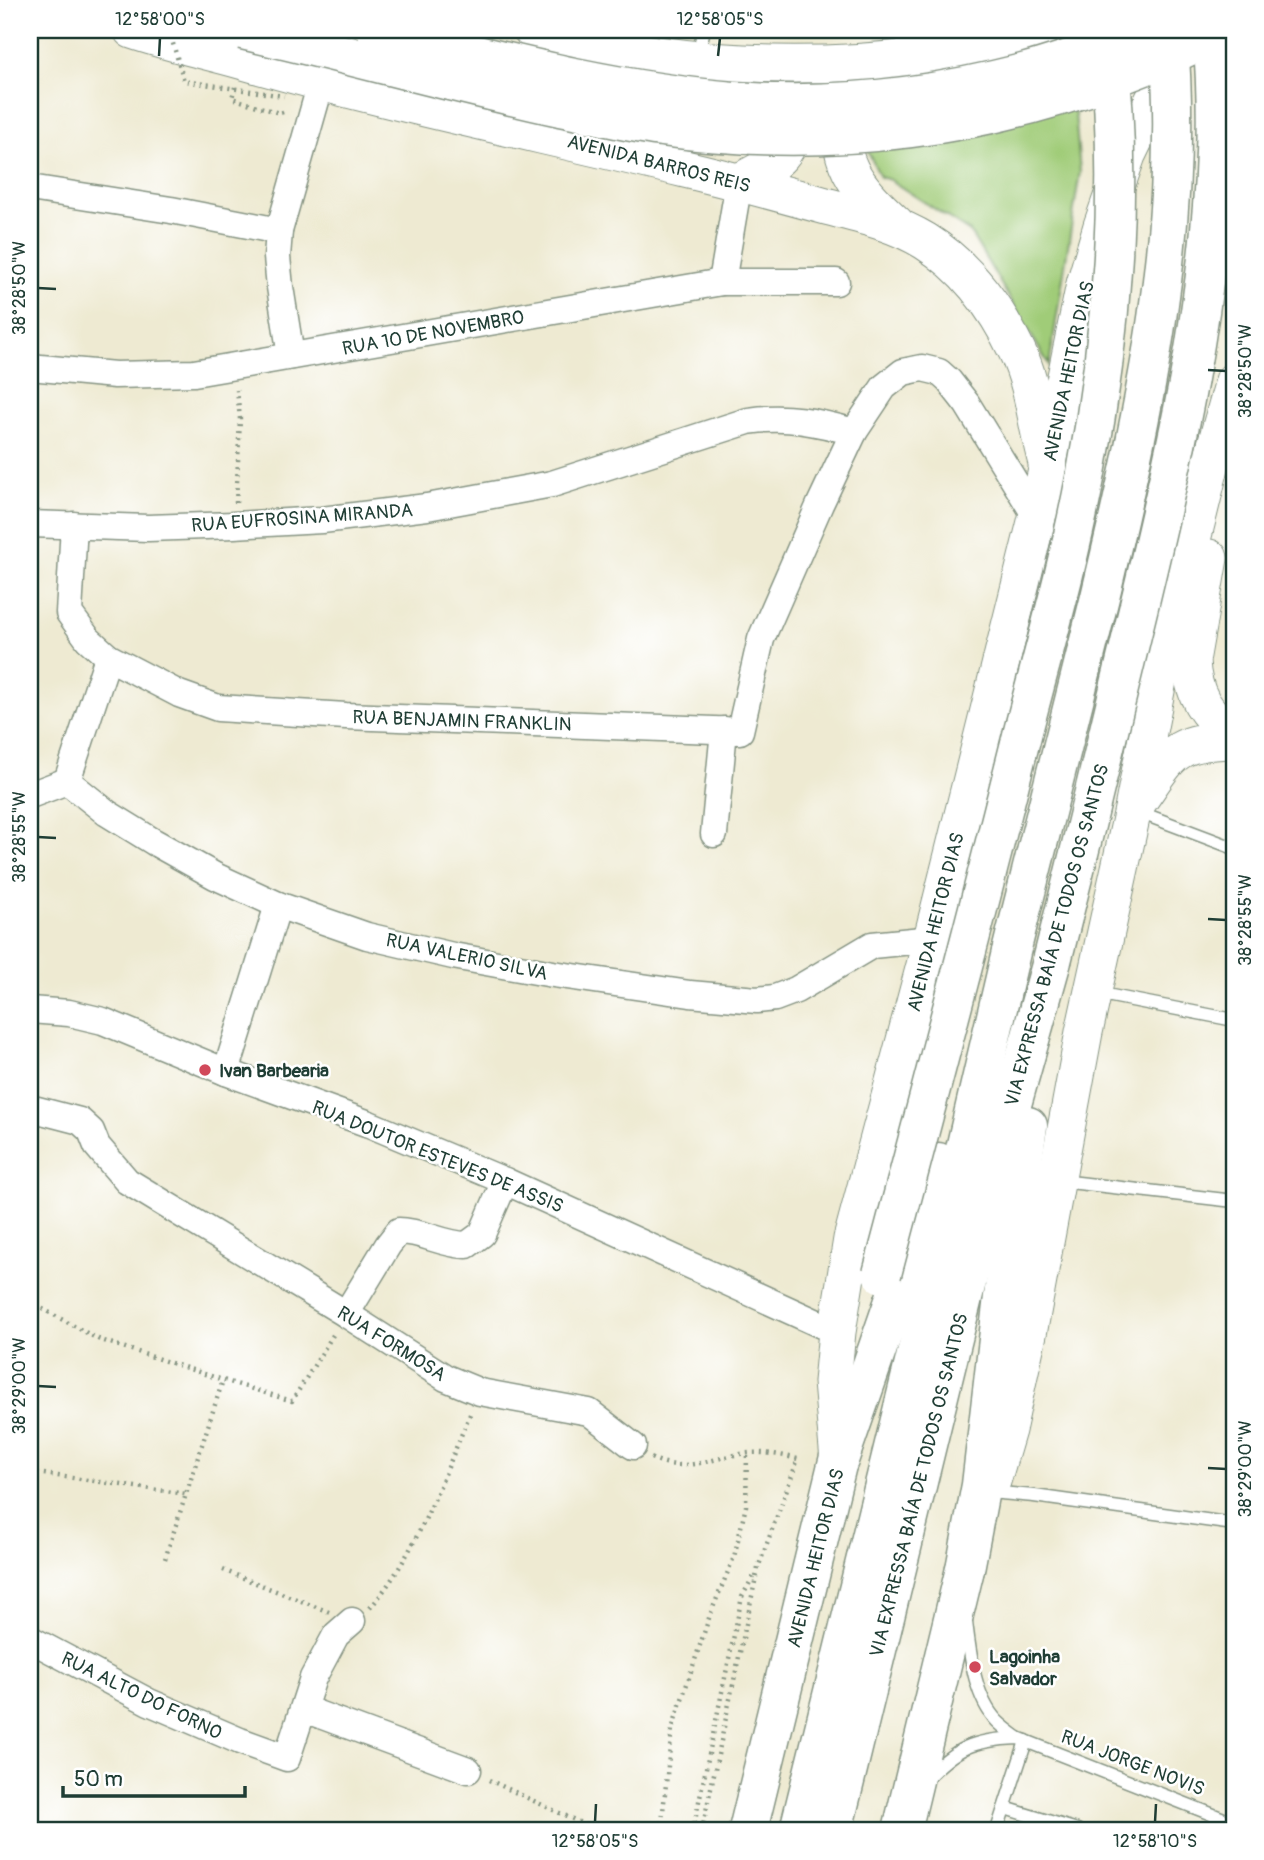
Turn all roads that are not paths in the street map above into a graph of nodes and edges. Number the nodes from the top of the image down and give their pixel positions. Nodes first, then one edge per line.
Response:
1 (132, 30) edge
2 (242, 30) edge
3 (376, 30) edge
4 (531, 30) edge
5 (942, 30) edge
6 (1056, 30) edge
7 (1106, 30) edge
8 (1148, 30) edge
9 (1168, 30) edge
10 (1190, 30) edge
11 (1212, 30) edge
12 (1222, 30) edge
13 (700, 44) edge
14 (880, 60) junction
15 (767, 65) junction
16 (321, 83) junction
17 (739, 182) junction
18 (30, 188) edge
19 (896, 225) junction
20 (279, 231) junction
21 (722, 282) junction
22 (836, 282) dead end
23 (291, 356) junction
24 (30, 367) edge
25 (1234, 382) edge
26 (854, 432) junction
27 (1212, 459) junction
28 (1048, 467) junction
29 (1037, 517) junction
30 (30, 524) edge
31 (74, 524) junction
32 (108, 657) junction
33 (996, 681) junction
34 (1151, 712) junction
35 (724, 730) junction
36 (1234, 740) edge
37 (67, 781) junction
38 (30, 795) edge
39 (1133, 809) junction
40 (714, 834) dead end
41 (1234, 848) edge
42 (278, 905) junction
43 (932, 939) junction
44 (1092, 993) junction
45 (30, 1010) edge
46 (1234, 1020) edge
47 (226, 1072) junction
48 (30, 1108) edge
49 (1057, 1180) junction
50 (505, 1181) junction
51 (1234, 1201) edge
52 (937, 1284) junction
53 (346, 1314) junction
54 (837, 1332) junction
55 (633, 1446) road end
56 (839, 1460) junction
57 (988, 1492) junction
58 (1234, 1524) edge
59 (963, 1576) junction
60 (352, 1621) road end
61 (30, 1639) edge
62 (304, 1709) junction
63 (1022, 1740) junction
64 (468, 1770) road end
65 (1005, 1808) junction
66 (906, 1813) edge
67 (748, 1823) edge
68 (1234, 1823) edge
69 (799, 1830) edge
70 (833, 1830) edge
71 (997, 1830) edge
72 (1077, 1830) edge

1 - 16 main road, AVENIDA BARROS REIS
2 - 12 main road, bridge
3 - 8 main road, bridge
4 - 13 main road
5 - 14 main road
6 - 14 main road
7 - 52 main road, bridge
9 - 52 main road, VIA EXPRESSA BAÍA DE TODOS OS SANTOS, bridge
10 - 28 main road, AVENIDA HEITOR DIAS
11 - 52 main road, VIA EXPRESSA BAÍA DE TODOS OS SANTOS, bridge
13 - 15 main road
14 - 15 main road
14 - 19 main road
15 - 17 main road
16 - 17 main road, AVENIDA BARROS REIS
16 - 20 street
17 - 19 main road, AVENIDA BARROS REIS
17 - 21 street
18 - 20 street
19 - 28 main road, AVENIDA BARROS REIS
20 - 23 street
21 - 22 street, RUA 10 DE NOVEMBRO
21 - 23 street, RUA 10 DE NOVEMBRO
23 - 24 street, RUA 10 DE NOVEMBRO
25 - 27 main road
26 - 29 street
26 - 31 street, RUA EUFROSINA MIRANDA
26 - 35 street
27 - 28 main road
27 - 34 main road
27 - 36 main road
28 - 29 main road, AVENIDA HEITOR DIAS
29 - 33 main road, AVENIDA HEITOR DIAS
30 - 31 street, RUA EUFROSINA MIRANDA
31 - 32 street, RUA BENJAMIN FRANKLIN
32 - 35 street, RUA BENJAMIN FRANKLIN
32 - 37 street
33 - 34 main road
33 - 43 main road, AVENIDA HEITOR DIAS
34 - 39 main road
35 - 40 street
36 - 39 main road
37 - 38 street
37 - 42 street, RUA VALERIO SILVA
39 - 41 lane
39 - 44 main road
42 - 43 street, RUA VALERIO SILVA
42 - 47 street
43 - 54 main road, AVENIDA HEITOR DIAS
44 - 46 lane
44 - 49 main road
45 - 47 street, RUA DOUTOR ESTEVES DE ASSIS
47 - 50 street, RUA DOUTOR ESTEVES DE ASSIS
48 - 53 street, RUA FORMOSA
49 - 51 lane
49 - 57 main road
50 - 53 street
50 - 54 street, RUA DOUTOR ESTEVES DE ASSIS
52 - 56 main road
52 - 59 main road
52 - 69 main road, VIA EXPRESSA BAÍA DE TODOS OS SANTOS
52 - 70 main road, VIA EXPRESSA BAÍA DE TODOS OS SANTOS
53 - 55 street, RUA FORMOSA
54 - 56 main road, AVENIDA HEITOR DIAS
56 - 67 main road, AVENIDA HEITOR DIAS
57 - 58 lane
57 - 59 main road
59 - 63 lane, RUA JORGE NOVIS
59 - 66 main road
60 - 62 street, RUA ALTO DO FORNO
61 - 62 street, RUA ALTO DO FORNO
62 - 64 street
63 - 65 lane
63 - 66 lane, RUA JORGE NOVIS
63 - 68 lane, RUA JORGE NOVIS
65 - 71 lane
65 - 72 lane

